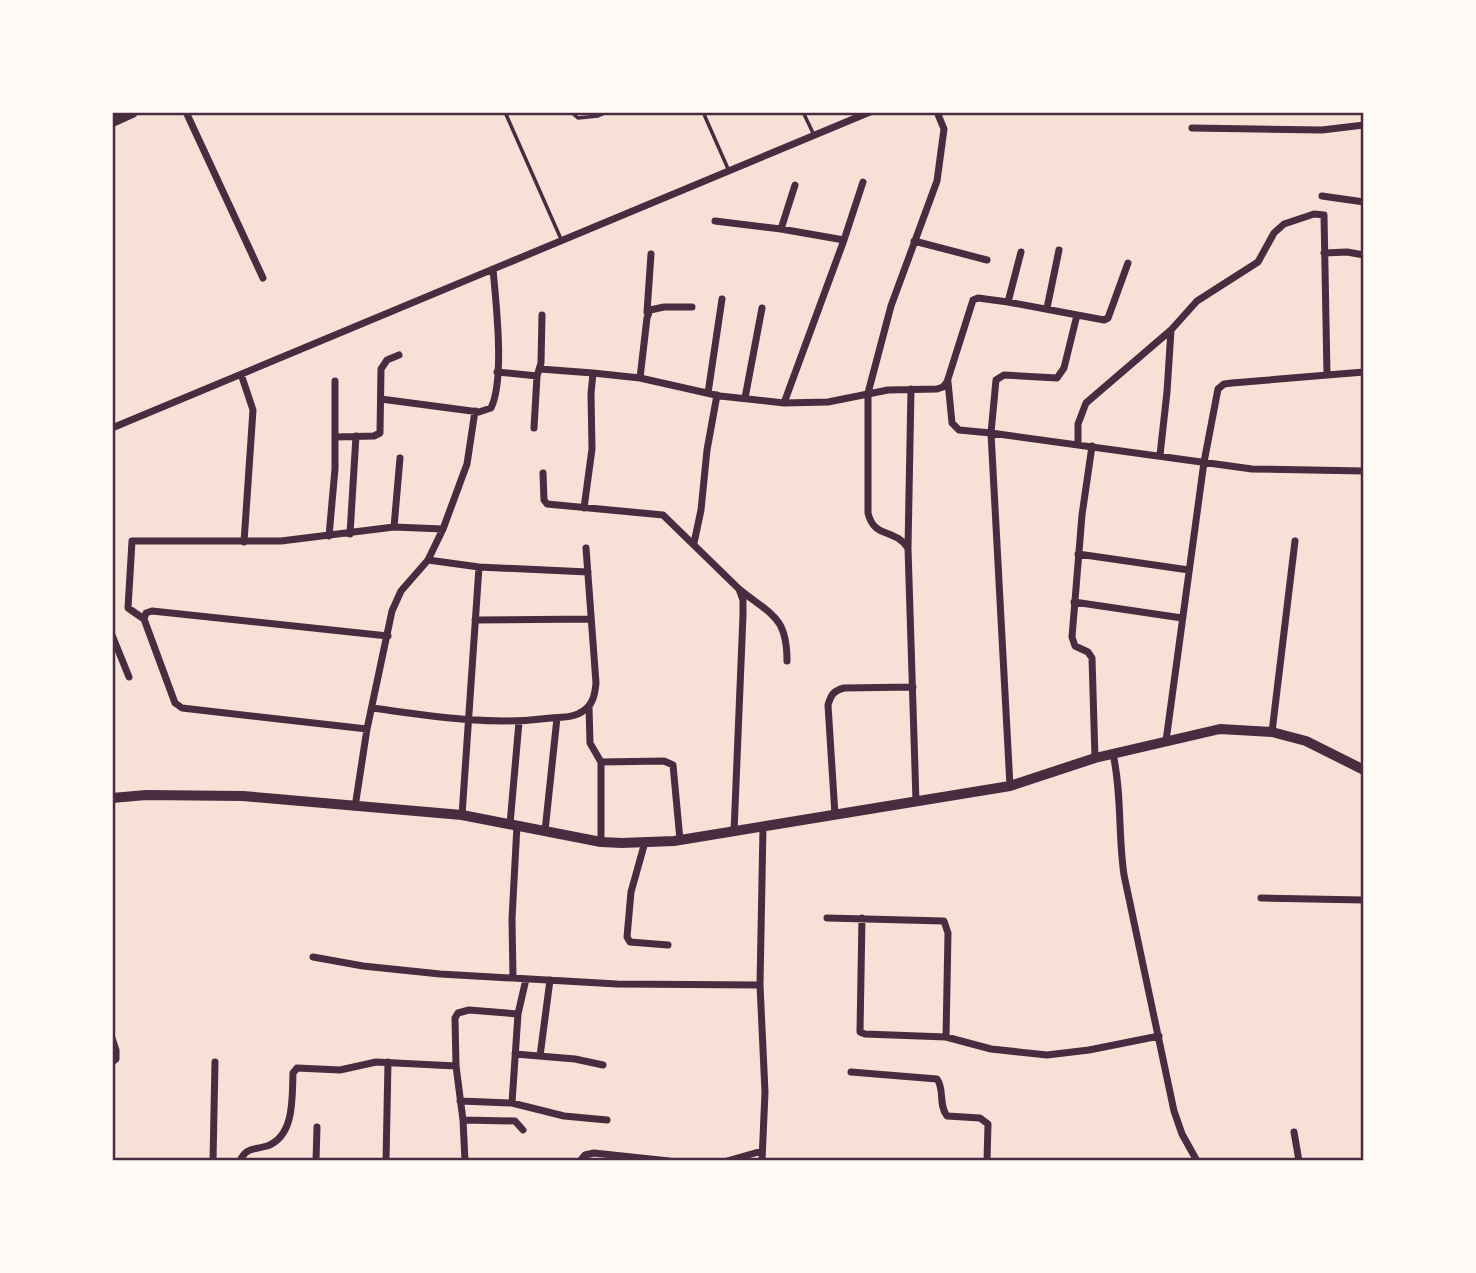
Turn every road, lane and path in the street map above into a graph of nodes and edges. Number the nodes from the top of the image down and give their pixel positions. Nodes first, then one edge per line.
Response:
1 (132, 112) edge
2 (186, 112) edge
3 (505, 112) edge
4 (571, 112) edge
5 (607, 112) edge
6 (703, 112) edge
7 (803, 112) edge
8 (870, 112) edge
9 (937, 112) edge
10 (112, 121) edge
11 (1364, 125) edge
12 (1192, 128) dead end
13 (814, 135) junction
14 (729, 171) junction
15 (863, 182) dead end
16 (795, 186) dead end
17 (1322, 196) dead end
18 (1364, 202) edge
19 (715, 221) dead end
20 (782, 229) junction
21 (844, 240) junction
22 (562, 241) junction
23 (914, 241) junction
24 (1059, 250) dead end
25 (1021, 252) dead end
26 (1324, 253) junction
27 (651, 254) dead end
28 (1364, 255) edge
29 (987, 260) dead end
30 (1128, 263) dead end
31 (493, 269) junction
32 (263, 278) dead end
33 (722, 299) dead end
34 (1008, 302) junction
35 (692, 307) dead end
36 (762, 308) dead end
37 (1046, 308) junction
38 (542, 315) dead end
39 (1077, 315) junction
40 (647, 318) junction
41 (1171, 330) junction
42 (399, 355) dead end
43 (497, 372) junction
44 (539, 372) junction
45 (1364, 372) edge
46 (593, 373) junction
47 (242, 374) junction
48 (1327, 375) junction
49 (640, 378) junction
50 (335, 381) dead end
51 (947, 382) junction
52 (911, 388) junction
53 (868, 393) junction
54 (713, 394) junction
55 (745, 398) junction
56 (381, 399) junction
57 (784, 402) junction
58 (475, 411) junction
59 (112, 428) edge
60 (534, 428) dead end
61 (991, 433) junction
62 (356, 436) junction
63 (335, 437) junction
64 (1078, 445) junction
65 (1092, 446) junction
66 (1160, 455) junction
67 (400, 458) dead end
68 (1204, 462) junction
69 (1364, 471) edge
70 (543, 472) dead end
71 (584, 508) junction
72 (394, 527) junction
73 (443, 529) junction
74 (350, 534) junction
75 (329, 536) junction
76 (1295, 541) dead end
77 (244, 542) junction
78 (694, 543) junction
79 (586, 548) dead end
80 (908, 548) junction
81 (1078, 554) junction
82 (428, 560) junction
83 (479, 567) junction
84 (1189, 570) junction
85 (588, 572) junction
86 (739, 589) junction
87 (1074, 602) junction
88 (1182, 618) junction
89 (144, 619) junction
90 (591, 619) junction
91 (475, 620) junction
92 (112, 635) edge
93 (388, 636) junction
94 (787, 660) dead end
95 (129, 677) dead end
96 (913, 687) junction
97 (589, 706) junction
98 (372, 708) junction
99 (557, 718) junction
100 (468, 721) junction
101 (519, 722) junction
102 (367, 729) junction
103 (1272, 732) junction
104 (1166, 741) junction
105 (1113, 754) junction
106 (1095, 758) junction
107 (601, 762) junction
108 (1364, 770) edge
109 (1010, 786) junction
110 (112, 798) edge
111 (916, 801) junction
112 (355, 807) junction
113 (462, 815) junction
114 (835, 815) junction
115 (514, 824) junction
116 (764, 827) junction
117 (545, 831) junction
118 (734, 832) junction
119 (680, 840) junction
120 (601, 842) junction
121 (645, 842) junction
122 (1261, 898) dead end
123 (1364, 900) edge
124 (827, 918) dead end
125 (862, 918) junction
126 (668, 945) dead end
127 (313, 957) dead end
128 (513, 978) junction
129 (526, 979) junction
130 (550, 980) junction
131 (760, 985) junction
132 (518, 1014) junction
133 (1159, 1036) junction
134 (946, 1037) junction
135 (112, 1038) edge
136 (515, 1054) junction
137 (540, 1056) junction
138 (112, 1062) edge
139 (215, 1062) dead end
140 (388, 1062) junction
141 (603, 1065) dead end
142 (456, 1066) junction
143 (851, 1072) dead end
144 (460, 1101) junction
145 (512, 1103) junction
146 (463, 1120) junction
147 (607, 1120) dead end
148 (317, 1127) dead end
149 (523, 1130) dead end
150 (1293, 1132) dead end
151 (762, 1151) junction
152 (214, 1161) edge
153 (240, 1161) edge
154 (316, 1161) edge
155 (386, 1161) edge
156 (466, 1161) edge
157 (580, 1161) edge
158 (669, 1161) edge
159 (727, 1161) edge
160 (762, 1161) edge
161 (988, 1161) edge
162 (1197, 1161) edge
163 (1299, 1161) edge

1 - 10 highway
2 - 32 street
3 - 22 lane
4 - 5 lane
6 - 14 lane
7 - 13 lane
8 - 13 street
9 - 23 street
11 - 12 street
13 - 14 street
14 - 22 street
15 - 21 street
16 - 20 street
17 - 18 street
19 - 20 street
20 - 21 street
21 - 57 street
22 - 31 street
23 - 29 street
23 - 53 street
24 - 37 street
25 - 34 street
26 - 28 street
26 - 41 street
26 - 48 street
27 - 40 street
30 - 39 street
31 - 43 street
31 - 47 street
33 - 54 street
34 - 37 street
34 - 51 street
35 - 40 street
36 - 55 street
37 - 39 street
38 - 44 street
39 - 61 street
40 - 49 street
41 - 64 street
41 - 66 street
42 - 56 street
43 - 44 street
43 - 58 street
44 - 46 street
44 - 60 street
45 - 48 street
46 - 49 street
46 - 71 street
47 - 59 street
47 - 77 street
48 - 68 street
49 - 54 street
50 - 63 street
51 - 52 street
51 - 61 street
52 - 53 street
52 - 80 street
53 - 57 street
53 - 80 street
54 - 55 street
54 - 78 street
55 - 57 street
56 - 58 street
56 - 62 street
58 - 73 street
61 - 64 street
61 - 109 street
62 - 63 street
62 - 74 street
63 - 75 street
64 - 65 street
65 - 66 street
65 - 81 street
66 - 68 street
67 - 72 street
68 - 69 street
68 - 84 street
70 - 71 street
71 - 78 street
72 - 73 street
72 - 74 street
73 - 82 street
74 - 75 street
75 - 77 street
76 - 103 street
77 - 89 street
78 - 86 street
79 - 85 street
80 - 96 street
81 - 84 street
81 - 87 street
82 - 83 street
82 - 93 street
83 - 85 street
83 - 91 street
84 - 88 street
85 - 90 street
86 - 94 street
86 - 118 street
87 - 88 street
87 - 106 street
88 - 104 street
89 - 93 street
89 - 102 street
90 - 91 street
90 - 97 street
91 - 100 street
92 - 95 street
93 - 98 street
96 - 111 street
96 - 114 street
97 - 99 street
97 - 107 street
98 - 100 street
98 - 102 street
99 - 101 street
99 - 117 street
100 - 101 street
100 - 113 street
101 - 115 street
102 - 112 street
103 - 104 street
103 - 108 street
104 - 105 street
105 - 106 street
105 - 133 street
106 - 109 street
107 - 119 street
107 - 120 street
109 - 111 street
110 - 112 street
111 - 114 street
112 - 113 street
113 - 115 street
114 - 116 street
115 - 117 street
115 - 128 street
116 - 118 street
116 - 131 street
117 - 120 street
118 - 119 street
119 - 121 street
120 - 121 street
121 - 126 street
122 - 123 street
124 - 125 street
125 - 134 street
125 - 134 street
127 - 128 street
128 - 129 street
129 - 130 street
129 - 132 street
130 - 131 street
130 - 137 street
131 - 151 street
132 - 136 street
132 - 142 street
133 - 134 street
133 - 162 street
135 - 138 street
136 - 137 street
136 - 145 street
137 - 141 street
139 - 152 street
140 - 142 street
140 - 153 street
140 - 155 street
142 - 144 street
143 - 161 street
144 - 145 street
144 - 146 street
145 - 147 street
146 - 149 street
146 - 156 street
148 - 154 street
150 - 163 street
151 - 159 street
151 - 160 street
157 - 158 street

